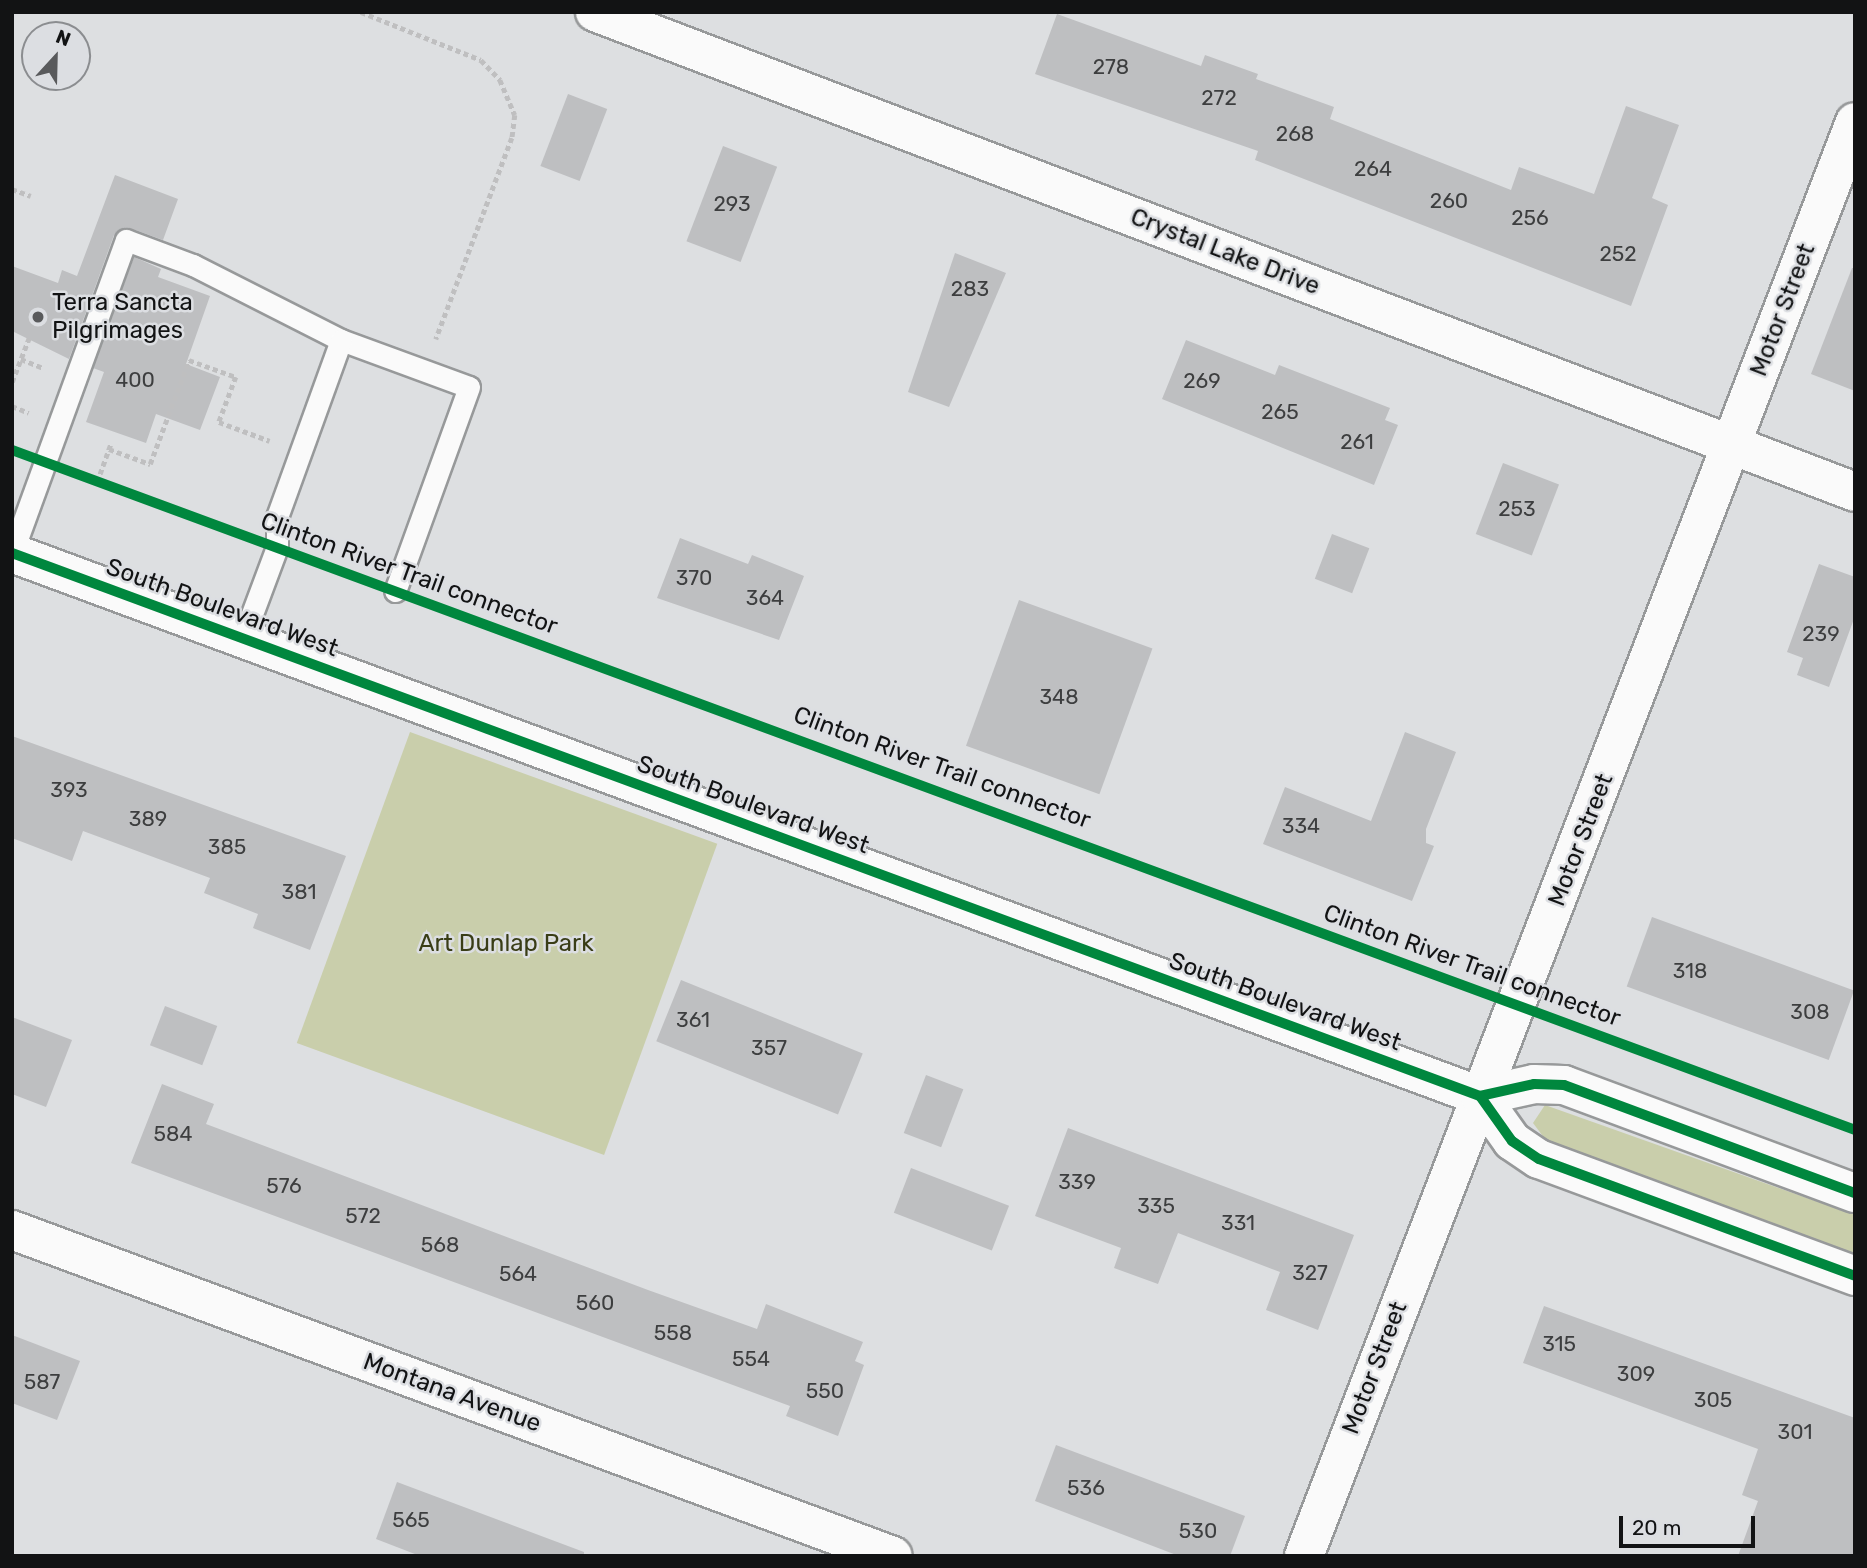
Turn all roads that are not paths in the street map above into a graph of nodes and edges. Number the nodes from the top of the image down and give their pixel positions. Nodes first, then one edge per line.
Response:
1 (594, 12) edge
2 (1855, 122) edge
3 (341, 340) junction
4 (1732, 445) junction
5 (1855, 492) edge
6 (12, 553) edge
7 (395, 590) dead end
8 (243, 638) junction
9 (1480, 1096) junction
10 (1855, 1193) edge
11 (12, 1230) edge
12 (1855, 1276) edge
13 (892, 1556) edge
14 (1304, 1556) edge

1 - 4 street, Crystal Lake Drive
2 - 4 street, Motor Street
3 - 6 lane
3 - 7 lane
3 - 8 lane
4 - 5 street, Crystal Lake Drive
4 - 9 street, Motor Street
6 - 8 street, South Boulevard West
8 - 9 street, South Boulevard West
9 - 10 street
9 - 12 street
9 - 14 street, Motor Street
11 - 13 street, Montana Avenue

